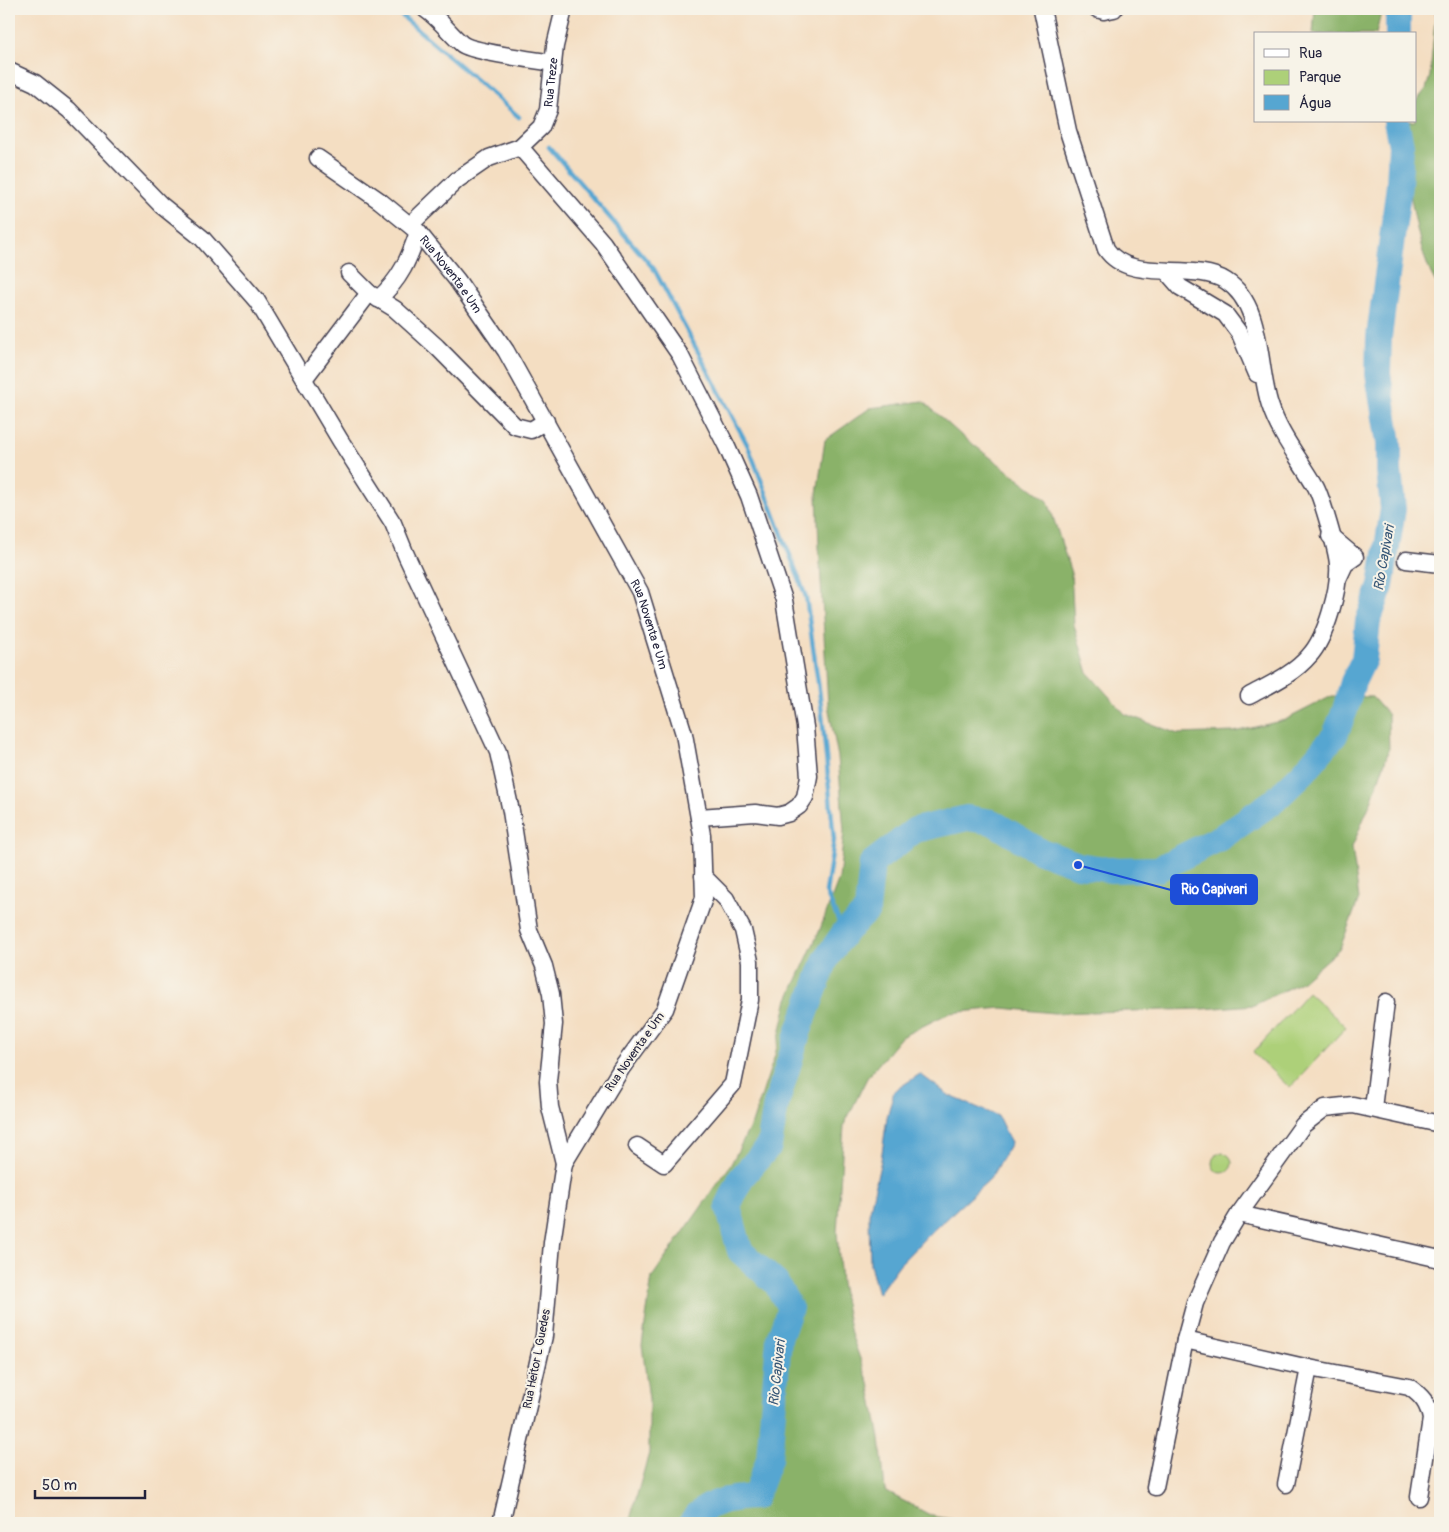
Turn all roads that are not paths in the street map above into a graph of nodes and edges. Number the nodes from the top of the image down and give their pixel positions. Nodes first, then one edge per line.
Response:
1 (425, 9) edge
2 (564, 9) edge
3 (1042, 9) edge
4 (1097, 9) edge
5 (1114, 9) edge
6 (553, 63) junction
7 (9, 71) edge
8 (520, 147) junction
9 (318, 158) dead end
10 (414, 229) junction
11 (1167, 272) junction
12 (349, 273) dead end
13 (374, 296) junction
14 (304, 379) junction
15 (1263, 384) junction
16 (546, 421) junction
17 (1406, 560) dead end
18 (1440, 564) edge
19 (1249, 696) dead end
20 (699, 817) junction
21 (703, 876) junction
22 (1386, 1002) dead end
23 (1373, 1108) junction
24 (1440, 1124) edge
25 (637, 1146) dead end
26 (564, 1163) junction
27 (1239, 1214) junction
28 (1440, 1259) edge
29 (1185, 1340) junction
30 (1309, 1368) junction
31 (1286, 1484) dead end
32 (1155, 1487) dead end
33 (1418, 1497) dead end
34 (501, 1523) edge

1 - 6 street
2 - 6 street, Rua Treze
3 - 11 street
4 - 5 street
6 - 8 street, Rua Treze
7 - 14 street
8 - 10 street
8 - 20 street
9 - 10 street, Rua Noventa e Um
10 - 13 street
10 - 16 street, Rua Noventa e Um
11 - 15 street
11 - 15 street
12 - 13 street
13 - 14 street
13 - 16 street
14 - 26 street
15 - 19 street
16 - 20 street, Rua Noventa e Um
17 - 18 street
20 - 21 street, Rua Noventa e Um
21 - 25 street
21 - 26 street, Rua Noventa e Um
22 - 23 street
23 - 24 street
23 - 27 street
26 - 34 street, Rua Heitor L Guedes
27 - 28 street
27 - 29 street
29 - 30 street
29 - 32 street
30 - 31 street
30 - 33 street

